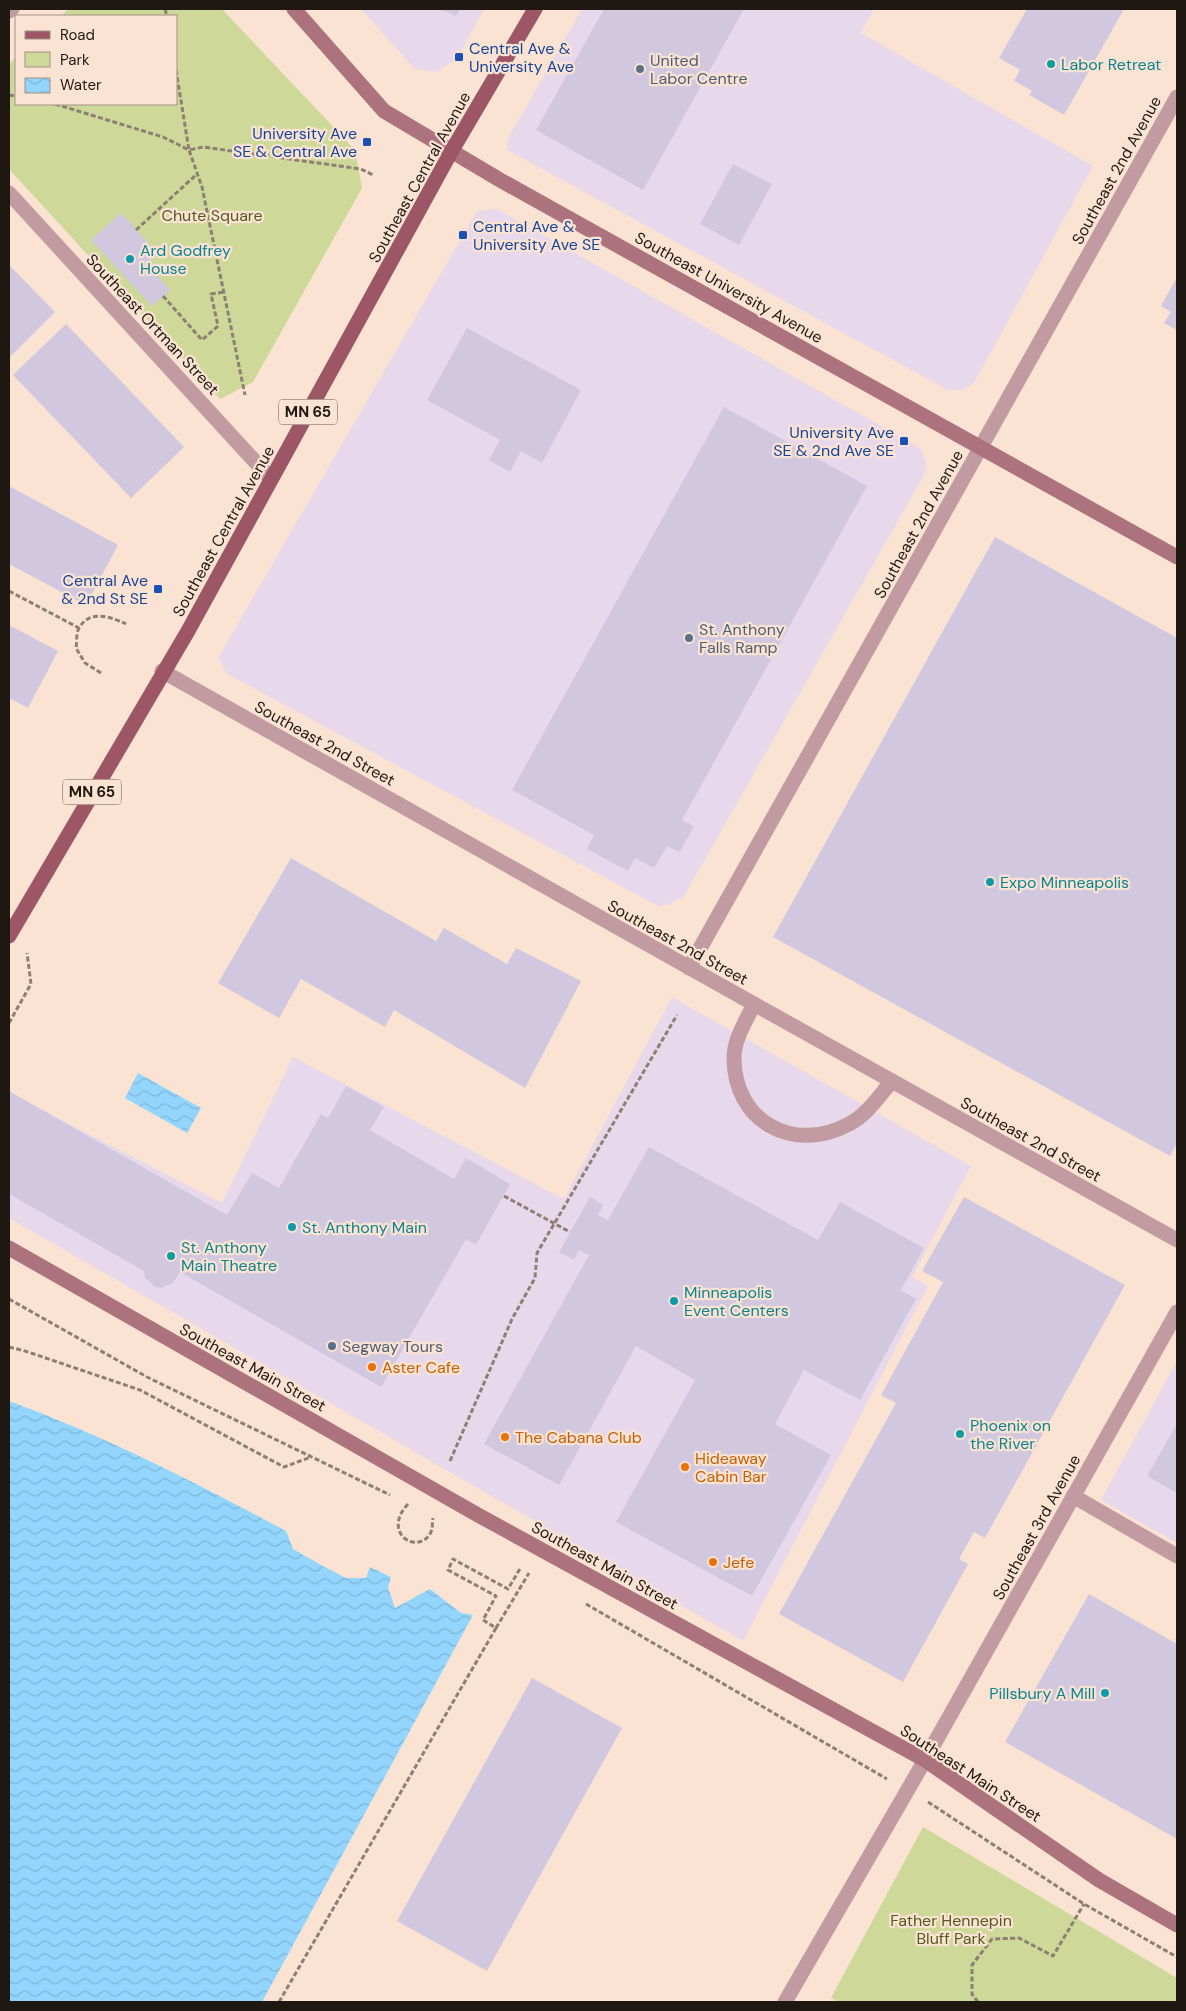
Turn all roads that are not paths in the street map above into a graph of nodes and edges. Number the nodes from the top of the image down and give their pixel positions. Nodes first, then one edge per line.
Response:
1 (12, 9) edge
2 (294, 9) edge
3 (535, 9) edge
4 (9, 11) edge
5 (1177, 97) edge
6 (451, 152) junction
7 (9, 193) edge
8 (980, 447) junction
9 (271, 479) junction
10 (1177, 557) edge
11 (162, 671) junction
12 (9, 936) edge
13 (688, 968) junction
14 (754, 1004) junction
15 (892, 1081) junction
16 (1177, 1240) edge
17 (9, 1248) edge
18 (1177, 1312) edge
19 (1073, 1496) junction
20 (1177, 1556) edge
21 (925, 1760) junction
22 (1177, 1925) edge
23 (785, 2002) edge

1 - 4 street
2 - 6 street, Southeast University Avenue
3 - 6 main road, Southeast Central Avenue / MN 65
5 - 8 street, Southeast 2nd Avenue
6 - 8 street, Southeast University Avenue
6 - 9 main road, Southeast Central Avenue / MN 65
7 - 9 street, Southeast Ortman Street
8 - 10 street, Southeast University Avenue
8 - 13 street, Southeast 2nd Avenue
9 - 11 main road, Southeast Central Avenue / MN 65
11 - 12 main road, Southeast Central Avenue / MN 65
11 - 13 street, Southeast 2nd Street
13 - 14 street, Southeast 2nd Street
14 - 15 street, Southeast 2nd Street
14 - 15 street
15 - 16 street, Southeast 2nd Street
17 - 21 street, Southeast Main Street
18 - 19 street, Southeast 3rd Avenue
19 - 20 street
19 - 21 street, Southeast 3rd Avenue
21 - 22 street, Southeast Main Street
21 - 23 street, Southeast 3rd Avenue

